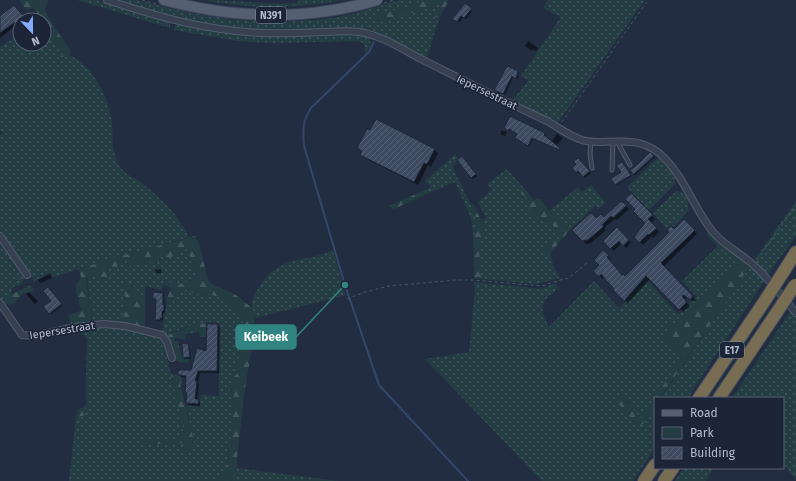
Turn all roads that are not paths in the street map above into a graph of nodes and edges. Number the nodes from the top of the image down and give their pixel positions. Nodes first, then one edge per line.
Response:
1 (107, 0) edge
2 (164, 0) edge
3 (377, 0) edge
4 (616, 141) junction
5 (591, 142) junction
6 (630, 165) dead end
7 (592, 168) dead end
8 (612, 170) dead end
9 (0, 236) edge
10 (796, 252) edge
11 (27, 275) dead end
12 (796, 284) edge
13 (0, 303) edge
14 (796, 313) edge
15 (172, 358) dead end
16 (700, 397) edge
17 (720, 397) edge
18 (654, 466) edge
19 (672, 469) edge
20 (644, 481) edge
21 (664, 481) edge

1 - 5 street, Iepersestraat
2 - 3 main road, N391
4 - 5 street, Iepersestraat
4 - 6 lane
4 - 8 lane
4 - 14 street, Iepersestraat
5 - 7 lane
9 - 11 street
10 - 16 highway, E17, bridge
12 - 17 highway, E17, bridge
13 - 15 street, Iepersestraat
18 - 20 highway
19 - 21 highway

